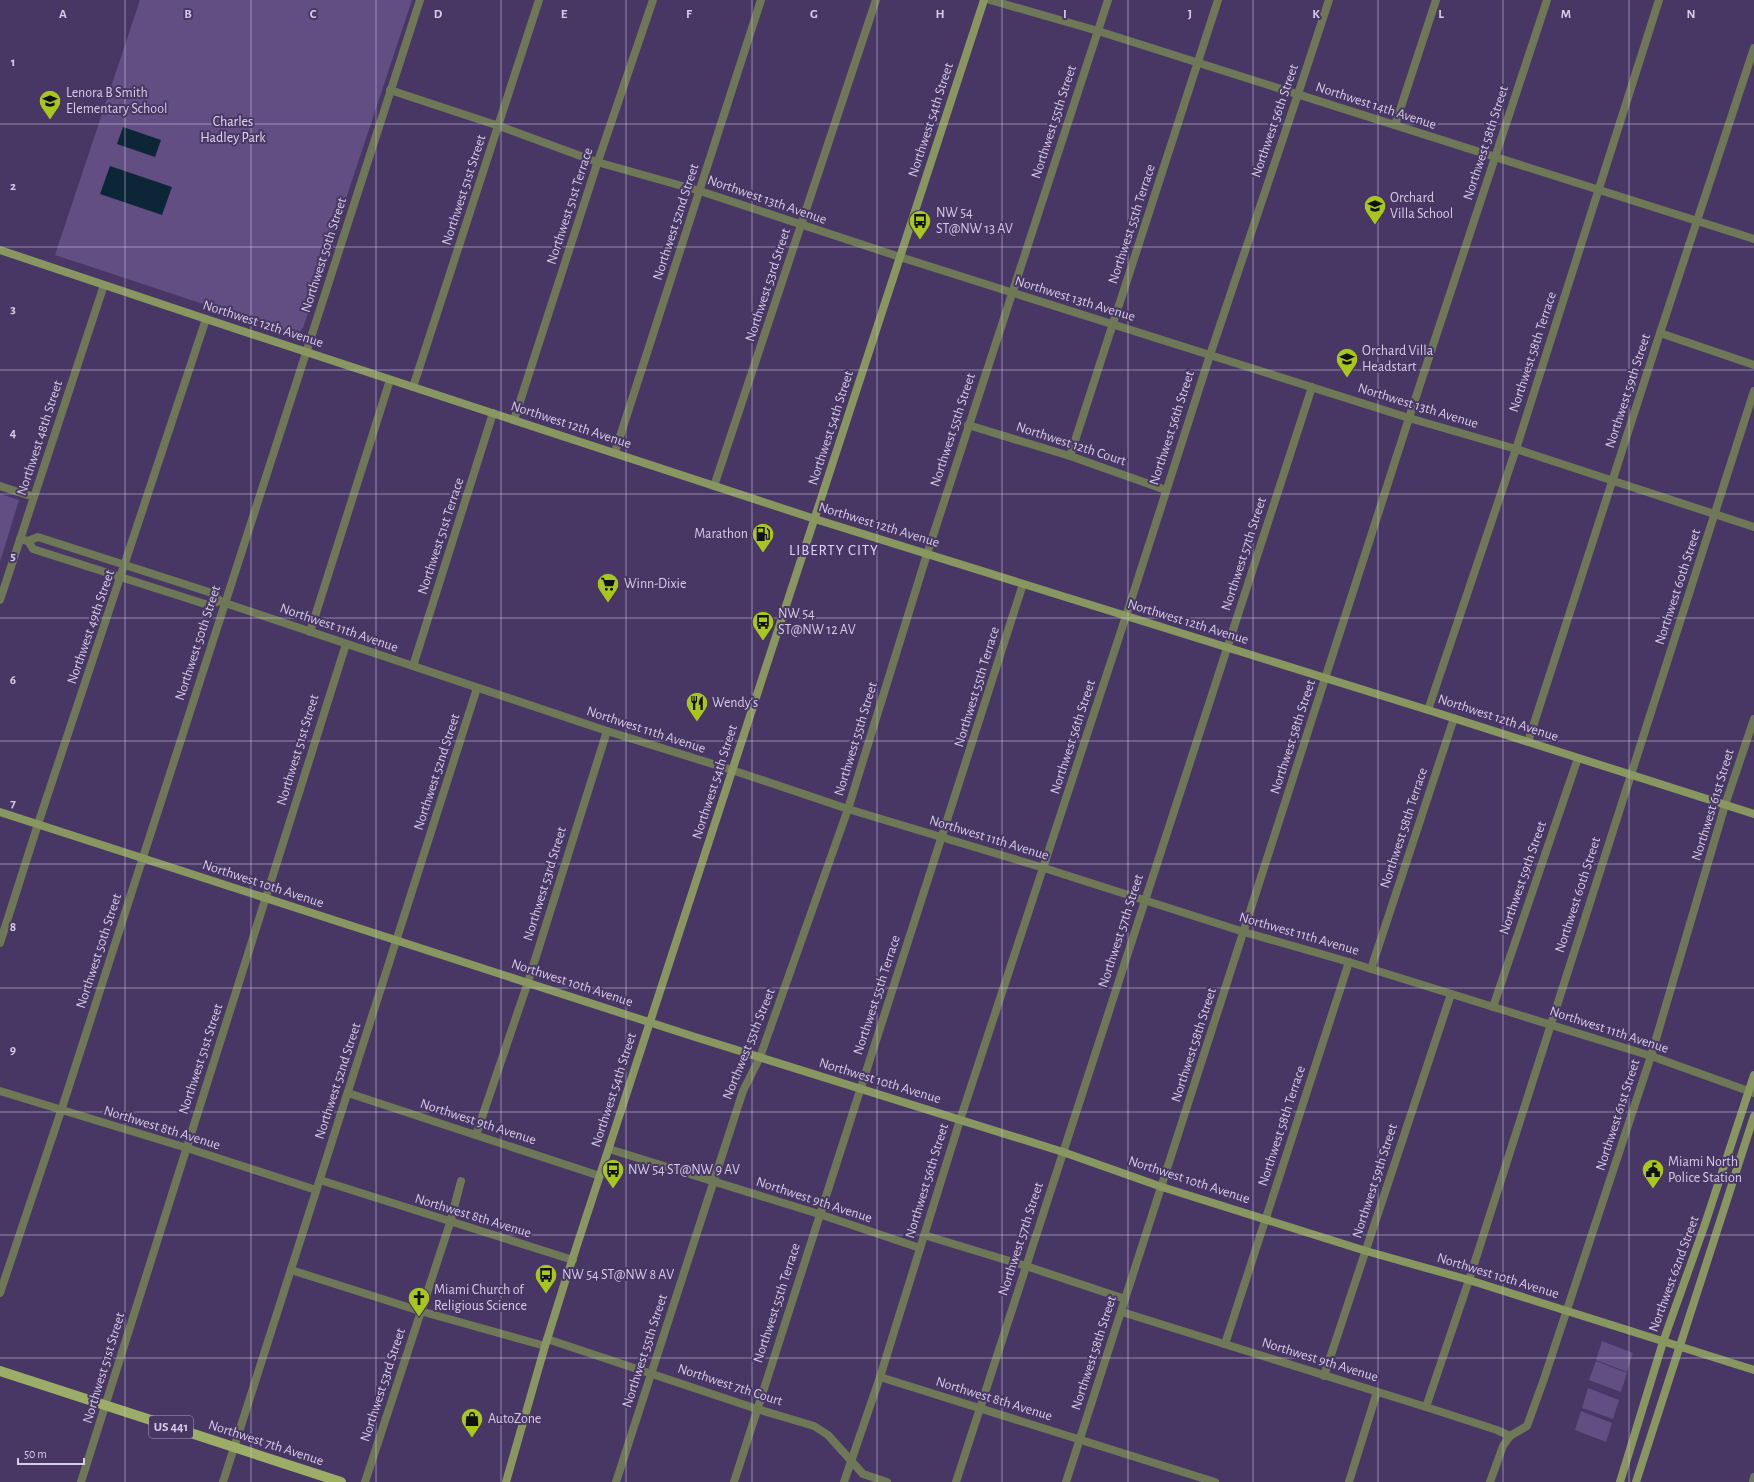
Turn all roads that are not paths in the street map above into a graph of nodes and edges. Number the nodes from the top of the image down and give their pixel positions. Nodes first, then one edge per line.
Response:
1 (420, 0) edge
2 (539, 0) edge
3 (653, 0) edge
4 (761, 0) edge
5 (876, 0) edge
6 (984, 0) edge
7 (990, 0) edge
8 (1108, 0) edge
9 (1218, 0) edge
10 (1328, 0) edge
11 (1436, 0) edge
12 (1547, 0) edge
13 (1659, 0) edge
14 (1098, 31) junction
15 (1754, 48) edge
16 (1197, 62) junction
17 (390, 90) junction
18 (1298, 94) junction
19 (1395, 125) junction
20 (499, 126) junction
21 (1495, 157) junction
22 (597, 162) junction
23 (1598, 190) junction
24 (700, 191) junction
25 (1697, 222) junction
26 (801, 226) junction
27 (1754, 239) edge
28 (1, 252) edge
29 (900, 258) junction
30 (104, 285) junction
31 (1011, 293) junction
32 (206, 319) junction
33 (1114, 324) junction
34 (1660, 333) junction
35 (307, 352) junction
36 (1210, 355) junction
37 (1754, 365) edge
38 (390, 380) junction
39 (413, 387) junction
40 (1312, 387) junction
41 (1754, 392) edge
42 (493, 413) junction
43 (1409, 418) junction
44 (514, 420) junction
45 (968, 426) junction
46 (1516, 449) junction
47 (616, 452) junction
48 (1070, 456) junction
49 (1613, 480) junction
50 (0, 486) edge
51 (714, 486) junction
52 (1166, 490) junction
53 (34, 497) junction
54 (1715, 515) junction
55 (815, 519) junction
56 (1754, 527) edge
57 (24, 540) junction
58 (927, 554) junction
59 (125, 566) junction
60 (121, 578) junction
61 (3, 581) edge
62 (1023, 584) junction
63 (0, 600) edge
64 (222, 602) junction
65 (1126, 616) junction
66 (310, 632) junction
67 (346, 644) junction
68 (1227, 648) junction
69 (413, 666) junction
70 (1326, 678) junction
71 (477, 688) junction
72 (1428, 710) junction
73 (1454, 718) junction
74 (1754, 719) edge
75 (607, 731) junction
76 (1528, 742) junction
77 (1578, 758) junction
78 (732, 770) junction
79 (1630, 775) junction
80 (1726, 805) junction
81 (848, 809) junction
82 (0, 812) edge
83 (1754, 814) edge
84 (38, 824) junction
85 (943, 838) junction
86 (142, 858) junction
87 (1044, 868) junction
88 (265, 899) junction
89 (1145, 900) junction
90 (1244, 932) junction
91 (396, 940) junction
92 (0, 943) edge
93 (1349, 962) junction
94 (1371, 969) junction
95 (528, 982) junction
96 (1451, 994) junction
97 (1493, 1007) junction
98 (650, 1022) junction
99 (1550, 1025) junction
100 (1651, 1056) junction
101 (760, 1057) junction
102 (1754, 1075) edge
103 (860, 1088) junction
104 (0, 1092) edge
105 (1751, 1092) edge
106 (348, 1093) junction
107 (61, 1111) junction
108 (1754, 1116) edge
109 (960, 1120) junction
110 (476, 1135) junction
111 (187, 1148) junction
112 (609, 1149) junction
113 (1063, 1152) junction
114 (600, 1176) junction
115 (320, 1180) junction
116 (461, 1181) dead end
117 (713, 1182) junction
118 (1162, 1187) junction
119 (316, 1190) junction
120 (819, 1214) junction
121 (1266, 1218) junction
122 (450, 1222) junction
123 (924, 1235) junction
124 (920, 1248) junction
125 (1366, 1250) junction
126 (572, 1260) junction
127 (1026, 1266) junction
128 (291, 1270) junction
129 (1469, 1280) junction
130 (0, 1293) edge
131 (1125, 1299) junction
132 (420, 1311) junction
133 (1566, 1311) junction
134 (1122, 1312) junction
135 (1663, 1342) junction
136 (546, 1343) junction
137 (1225, 1344) junction
138 (1679, 1347) junction
139 (1754, 1370) edge
140 (0, 1371) edge
141 (651, 1373) junction
142 (1324, 1376) junction
143 (880, 1378) junction
144 (1377, 1392) junction
145 (105, 1406) junction
146 (1426, 1407) junction
147 (980, 1408) junction
148 (757, 1409) junction
149 (1510, 1436) junction
150 (1080, 1439) junction
151 (235, 1448) junction
152 (850, 1461) junction
153 (1754, 1477) edge
154 (1211, 1481) edge
155 (81, 1482) edge
156 (223, 1482) edge
157 (341, 1482) edge
158 (365, 1482) edge
159 (506, 1482) edge
160 (616, 1482) edge
161 (734, 1482) edge
162 (844, 1482) edge
163 (888, 1482) edge
164 (956, 1482) edge
165 (1066, 1482) edge
166 (1349, 1482) edge
167 (1490, 1482) edge
168 (1620, 1482) edge
169 (1636, 1482) edge
170 (1752, 1482) edge

1 - 17 street, Northwest 50th Street
2 - 20 street, Northwest 51st Street
3 - 22 street, Northwest 51st Terrace
4 - 24 street, Northwest 52nd Street
5 - 26 street, Northwest 53rd Street
6 - 29 main road, Northwest 54th Street
7 - 14 street, Northwest 14th Avenue
8 - 14 street, Northwest 55th Street
9 - 16 street, Northwest 55th Terrace
10 - 18 street, Northwest 56th Street
11 - 19 street
12 - 21 street, Northwest 58th Street
13 - 23 street, Northwest 58th Terrace
14 - 16 street, Northwest 14th Avenue
14 - 31 street, Northwest 55th Street
15 - 25 street, Northwest 59th Street
16 - 18 street, Northwest 14th Avenue
16 - 33 street, Northwest 55th Terrace
17 - 20 street, Northwest 13th Avenue
17 - 35 street, Northwest 50th Street
18 - 19 street, Northwest 14th Avenue
18 - 36 street, Northwest 56th Street
19 - 21 street, Northwest 14th Avenue
20 - 22 street, Northwest 13th Avenue
20 - 39 street, Northwest 51st Street
21 - 23 street, Northwest 14th Avenue
21 - 43 street, Northwest 58th Street
22 - 24 street, Northwest 13th Avenue
22 - 44 street, Northwest 51st Terrace
23 - 25 street, Northwest 14th Avenue
23 - 46 street, Northwest 58th Terrace
24 - 26 street, Northwest 13th Avenue
24 - 47 street, Northwest 52nd Street
25 - 27 street, Northwest 14th Avenue
25 - 34 street, Northwest 59th Street
26 - 29 street, Northwest 13th Avenue
26 - 51 street, Northwest 53rd Street
28 - 30 main road, Northwest 12th Avenue
29 - 31 street, Northwest 13th Avenue
29 - 55 main road, Northwest 54th Street
30 - 32 main road, Northwest 12th Avenue
30 - 53 street, Northwest 48th Street
31 - 33 street, Northwest 13th Avenue
31 - 45 street, Northwest 55th Street
32 - 35 main road, Northwest 12th Avenue
32 - 59 street, Northwest 49th Street
33 - 36 street, Northwest 13th Avenue
33 - 48 street, Northwest 55th Terrace
34 - 37 street
34 - 49 street, Northwest 59th Street
35 - 38 main road, Northwest 12th Avenue
35 - 64 street, Northwest 50th Street
36 - 40 street, Northwest 13th Avenue
36 - 52 street, Northwest 56th Street
38 - 39 main road, Northwest 12th Avenue
38 - 66 street
39 - 42 main road, Northwest 12th Avenue
40 - 43 street, Northwest 13th Avenue
40 - 68 street, Northwest 57th Street
41 - 54 street, Northwest 60th Street
42 - 44 main road, Northwest 12th Avenue
42 - 69 street, Northwest 51st Terrace
43 - 46 street, Northwest 13th Avenue
43 - 70 street, Northwest 58th Street
44 - 47 main road, Northwest 12th Avenue
45 - 48 street, Northwest 12th Court
45 - 58 street, Northwest 55th Street
46 - 49 street, Northwest 13th Avenue
46 - 72 street, Northwest 58th Terrace
47 - 51 main road, Northwest 12th Avenue
48 - 52 street, Northwest 12th Court
49 - 54 street, Northwest 13th Avenue
49 - 76 street, Northwest 59th Street
50 - 53 street
51 - 55 main road, Northwest 12th Avenue
52 - 65 street, Northwest 56th Street
53 - 57 street, Northwest 48th Street
54 - 56 street, Northwest 13th Avenue
54 - 79 street, Northwest 60th Street
55 - 58 main road, Northwest 12th Avenue
55 - 78 main road, Northwest 54th Street
57 - 59 street, Northwest 11th Avenue
57 - 60 street, Northwest 11th Avenue
57 - 61 street, Northwest 48th Street
58 - 62 main road, Northwest 12th Avenue
58 - 81 street, Northwest 55th Street
59 - 60 street, Northwest 49th Street
59 - 64 street, Northwest 11th Avenue
60 - 64 street, Northwest 11th Avenue
60 - 84 street, Northwest 49th Street
61 - 63 street, Northwest 48th Street
62 - 65 main road, Northwest 12th Avenue
62 - 85 street, Northwest 55th Terrace
64 - 66 street, Northwest 11th Avenue
64 - 86 street, Northwest 50th Street
65 - 68 main road, Northwest 12th Avenue
65 - 87 street, Northwest 56th Street
66 - 67 street, Northwest 11th Avenue
67 - 69 street, Northwest 11th Avenue
67 - 88 street, Northwest 51st Street
68 - 70 main road, Northwest 12th Avenue
68 - 89 street, Northwest 57th Street
69 - 71 street, Northwest 11th Avenue
70 - 72 main road, Northwest 12th Avenue
70 - 90 street, Northwest 58th Street
71 - 75 street, Northwest 11th Avenue
71 - 91 street, Northwest 52nd Street
72 - 73 main road, Northwest 12th Avenue
73 - 76 main road, Northwest 12th Avenue
73 - 94 street, Northwest 58th Terrace
74 - 80 street, Northwest 61st Street
75 - 78 street, Northwest 11th Avenue
75 - 95 street, Northwest 53rd Street
76 - 77 main road, Northwest 12th Avenue
77 - 79 main road, Northwest 12th Avenue
77 - 97 street, Northwest 59th Street
78 - 81 street, Northwest 11th Avenue
78 - 98 main road, Northwest 54th Street
79 - 80 main road, Northwest 12th Avenue
79 - 99 street, Northwest 60th Street
80 - 83 main road, Northwest 12th Avenue
80 - 100 street, Northwest 61st Street
81 - 85 street, Northwest 11th Avenue
81 - 101 street, Northwest 55th Street
82 - 84 main road, Northwest 10th Avenue
84 - 86 main road, Northwest 10th Avenue
84 - 92 street, Northwest 49th Street
85 - 87 street, Northwest 11th Avenue
85 - 103 street, Northwest 55th Terrace
86 - 88 main road, Northwest 10th Avenue
86 - 107 street, Northwest 50th Street
87 - 89 street, Northwest 11th Avenue
87 - 109 street, Northwest 56th Street
88 - 91 main road, Northwest 10th Avenue
88 - 111 street, Northwest 51st Street
89 - 90 street, Northwest 11th Avenue
89 - 113 street, Northwest 57th Street
90 - 93 street, Northwest 11th Avenue
90 - 118 street, Northwest 58th Street
91 - 95 main road, Northwest 10th Avenue
91 - 106 street, Northwest 52nd Street
93 - 94 street, Northwest 11th Avenue
93 - 121 street, Northwest 58th Terrace
94 - 96 street, Northwest 11th Avenue
95 - 98 main road, Northwest 10th Avenue
95 - 110 street, Northwest 53rd Street
96 - 97 street, Northwest 11th Avenue
96 - 125 street, Northwest 59th Street
97 - 99 street, Northwest 11th Avenue
98 - 101 main road, Northwest 10th Avenue
98 - 112 main road, Northwest 54th Street
99 - 100 street, Northwest 11th Avenue
99 - 129 street, Northwest 60th Street
100 - 105 street, Northwest 11th Avenue
100 - 133 street, Northwest 61st Street
101 - 103 main road, Northwest 10th Avenue
101 - 117 street, Northwest 55th Street
102 - 105 main road, Northwest 62nd Street
103 - 109 main road, Northwest 10th Avenue
103 - 120 street, Northwest 55th Terrace
104 - 107 street, Northwest 8th Avenue
105 - 135 main road, Northwest 62nd Street
106 - 110 street, Northwest 9th Avenue
106 - 115 street, Northwest 52nd Street
107 - 111 street, Northwest 8th Avenue
107 - 130 street, Northwest 50th Street
108 - 138 main road, Northwest 62nd Street
109 - 113 main road, Northwest 10th Avenue
109 - 123 street, Northwest 56th Street
110 - 114 street, Northwest 9th Avenue
111 - 119 street, Northwest 8th Avenue
111 - 145 street, Northwest 51st Street
112 - 114 main road, Northwest 54th Street
112 - 117 street, Northwest 9th Avenue
113 - 118 main road, Northwest 10th Avenue
113 - 127 street, Northwest 57th Street
114 - 126 main road, Northwest 54th Street
115 - 119 street, Northwest 52nd Street
115 - 122 street, Northwest 8th Avenue
116 - 122 street, Northwest 53rd Street
117 - 120 street, Northwest 9th Avenue
117 - 141 street, Northwest 55th Street
118 - 121 main road, Northwest 10th Avenue
118 - 131 street, Northwest 58th Street
119 - 128 street, Northwest 52nd Street
120 - 124 street, Northwest 9th Avenue
120 - 148 street, Northwest 55th Terrace
121 - 125 main road, Northwest 10th Avenue
121 - 137 street, Northwest 58th Terrace
122 - 126 street, Northwest 8th Avenue
122 - 132 street, Northwest 53rd Street
123 - 124 street, Northwest 56th Street
123 - 127 street
124 - 143 street, Northwest 56th Street
125 - 129 main road, Northwest 10th Avenue
125 - 142 street, Northwest 59th Street
126 - 136 main road, Northwest 54th Street
127 - 131 street
127 - 147 street, Northwest 57th Street
128 - 132 street, Northwest 7th Court
128 - 151 street, Northwest 52nd Street
129 - 133 main road, Northwest 10th Avenue
129 - 146 street, Northwest 60th Street
131 - 134 street, Northwest 58th Street
132 - 136 street, Northwest 7th Court
132 - 158 street, Northwest 53rd Street
133 - 135 main road, Northwest 10th Avenue
133 - 149 street, Northwest 61st Street
134 - 137 street, Northwest 9th Avenue
134 - 150 street, Northwest 58th Street
135 - 138 main road, Northwest 10th Avenue
135 - 168 main road, Northwest 62nd Street
136 - 141 street, Northwest 7th Court
136 - 159 main road, Northwest 54th Street
137 - 142 street, Northwest 9th Avenue
138 - 139 main road, Northwest 10th Avenue
138 - 169 main road, Northwest 62nd Street
140 - 145 main road, Northwest 7th Avenue / US 441
141 - 148 street, Northwest 7th Court
141 - 160 street, Northwest 55th Street
142 - 144 street, Northwest 9th Avenue
143 - 147 street, Northwest 8th Avenue
143 - 152 street, Northwest 56th Street
144 - 146 street, Northwest 9th Avenue
144 - 166 street
145 - 151 main road, Northwest 7th Avenue / US 441
145 - 155 street, Northwest 51st Street
146 - 149 street, Northwest 9th Avenue
147 - 150 street, Northwest 8th Avenue
147 - 164 street, Northwest 57th Street
148 - 152 street, Northwest 7th Court
148 - 161 street, Northwest 55th Terrace
149 - 167 street, Northwest 61st Street
150 - 154 street, Northwest 8th Avenue
150 - 165 street, Northwest 58th Street
151 - 156 street, Northwest 52nd Street
151 - 157 main road, Northwest 7th Avenue / US 441
152 - 162 street, Northwest 56th Street
152 - 163 street, Northwest 7th Court
153 - 170 street

